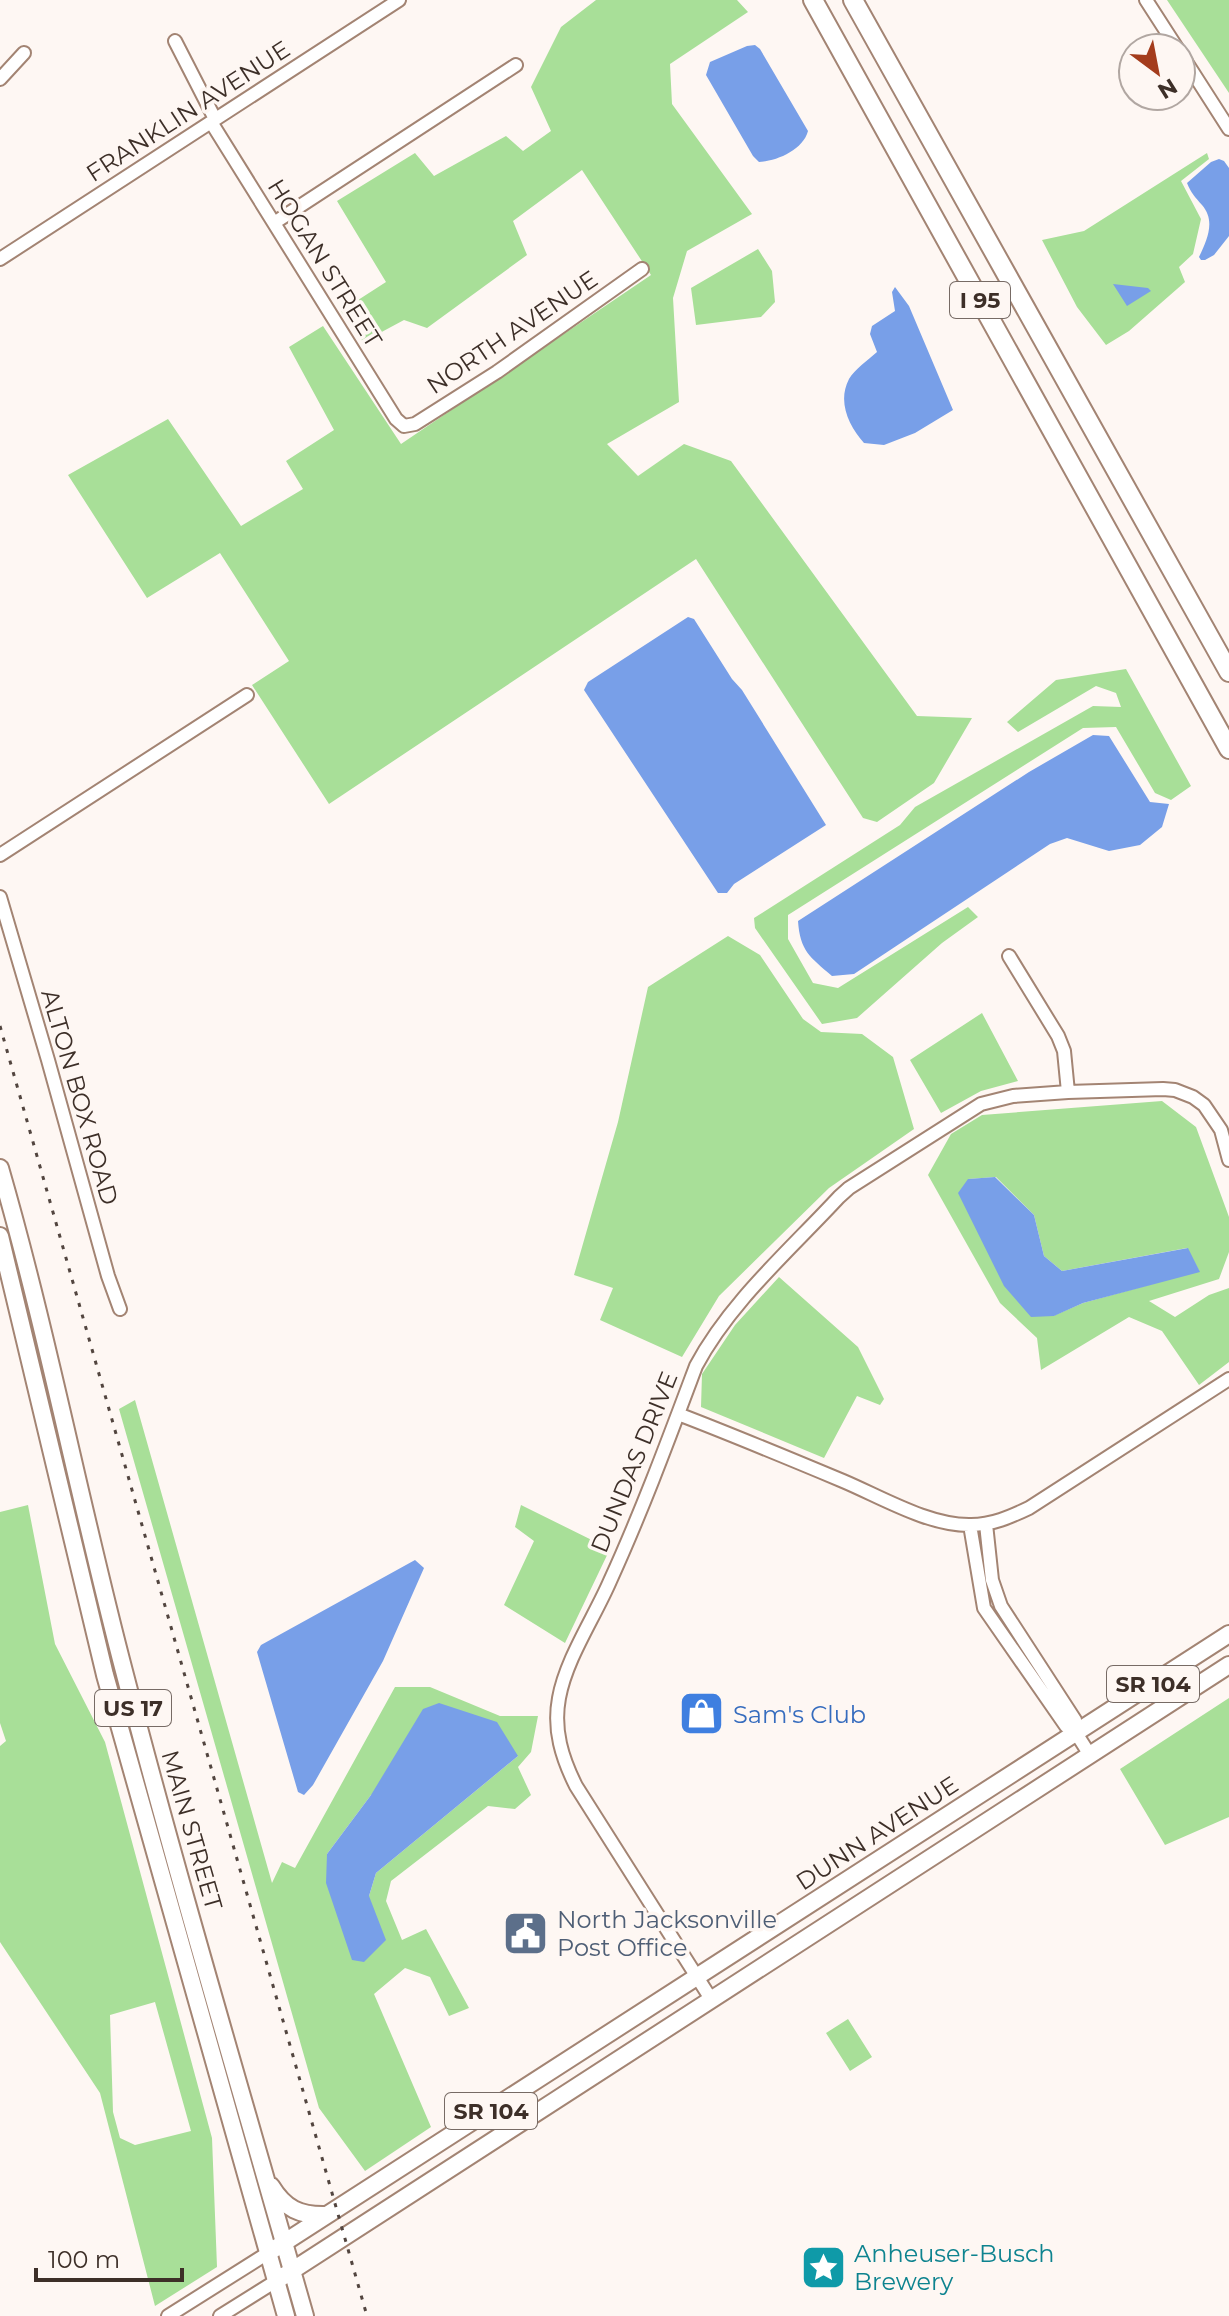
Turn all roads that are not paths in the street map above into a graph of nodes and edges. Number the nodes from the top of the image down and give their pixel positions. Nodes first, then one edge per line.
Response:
1 (399, 0) edge
2 (813, 0) edge
3 (853, 0) edge
4 (1146, 0) edge
5 (1167, 32) edge
6 (175, 41) dead end
7 (24, 53) dead end
8 (516, 65) dead end
9 (0, 79) edge
10 (1197, 79) edge
11 (213, 121) junction
12 (1229, 129) edge
13 (274, 223) junction
14 (0, 259) edge
15 (642, 269) dead end
16 (404, 426) joint
17 (1229, 672) edge
18 (247, 695) dead end
19 (1229, 749) edge
20 (0, 855) edge
21 (0, 897) edge
22 (1009, 956) dead end
23 (1068, 1092) junction
24 (1229, 1160) edge
25 (0, 1168) edge
26 (0, 1236) edge
27 (120, 1309) dead end
28 (1229, 1379) edge
29 (678, 1414) junction
30 (986, 1524) junction
31 (970, 1525) junction
32 (1229, 1634) edge
33 (1229, 1665) edge
34 (124, 1671) junction
35 (105, 1675) junction
36 (1076, 1733) junction
37 (1090, 1755) junction
38 (697, 1978) junction
39 (711, 1999) junction
40 (265, 2178) junction
41 (329, 2215) junction
42 (284, 2244) junction
43 (268, 2253) junction
44 (292, 2270) junction
45 (276, 2281) junction
46 (168, 2316) edge
47 (220, 2316) edge
48 (286, 2316) edge
49 (305, 2316) edge

1 - 11 street, FRANKLIN AVENUE
2 - 19 highway, I 95
3 - 17 highway, I 95
4 - 5 street
6 - 11 street, HOGAN STREET
7 - 9 street
8 - 13 street
10 - 12 street
11 - 13 street, HOGAN STREET
11 - 14 street, FRANKLIN AVENUE
13 - 16 street, HOGAN STREET
15 - 16 street, NORTH AVENUE
18 - 20 street
21 - 27 street, ALTON BOX ROAD
22 - 23 street
23 - 24 street, DUNDAS DRIVE
23 - 29 street, DUNDAS DRIVE
25 - 34 main road, MAIN STREET / US 17
26 - 35 main road, MAIN STREET / US 17
28 - 30 street
29 - 31 street
29 - 38 street, DUNDAS DRIVE
30 - 31 street
30 - 36 street
31 - 36 street
32 - 36 main road, DUNN AVENUE / SR 104
33 - 37 main road, DUNN AVENUE / SR 104
34 - 35 street
34 - 40 main road, MAIN STREET / US 17
35 - 43 main road, MAIN STREET / US 17
36 - 37 street
36 - 38 main road, DUNN AVENUE / SR 104
37 - 39 main road, DUNN AVENUE / SR 104
38 - 39 street, DUNDAS DRIVE
38 - 41 main road, DUNN AVENUE / SR 104
39 - 44 main road, DUNN AVENUE / SR 104
40 - 41 main road
40 - 42 main road, MAIN STREET / US 17
41 - 42 main road, DUNN AVENUE / SR 104
42 - 43 main road, DUNN AVENUE / SR 104
42 - 44 main road, MAIN STREET / US 17
43 - 45 main road, MAIN STREET / US 17
43 - 46 street
44 - 45 main road, DUNN AVENUE / SR 104
44 - 49 main road, MAIN STREET / US 17
45 - 47 street
45 - 48 main road, MAIN STREET / US 17

